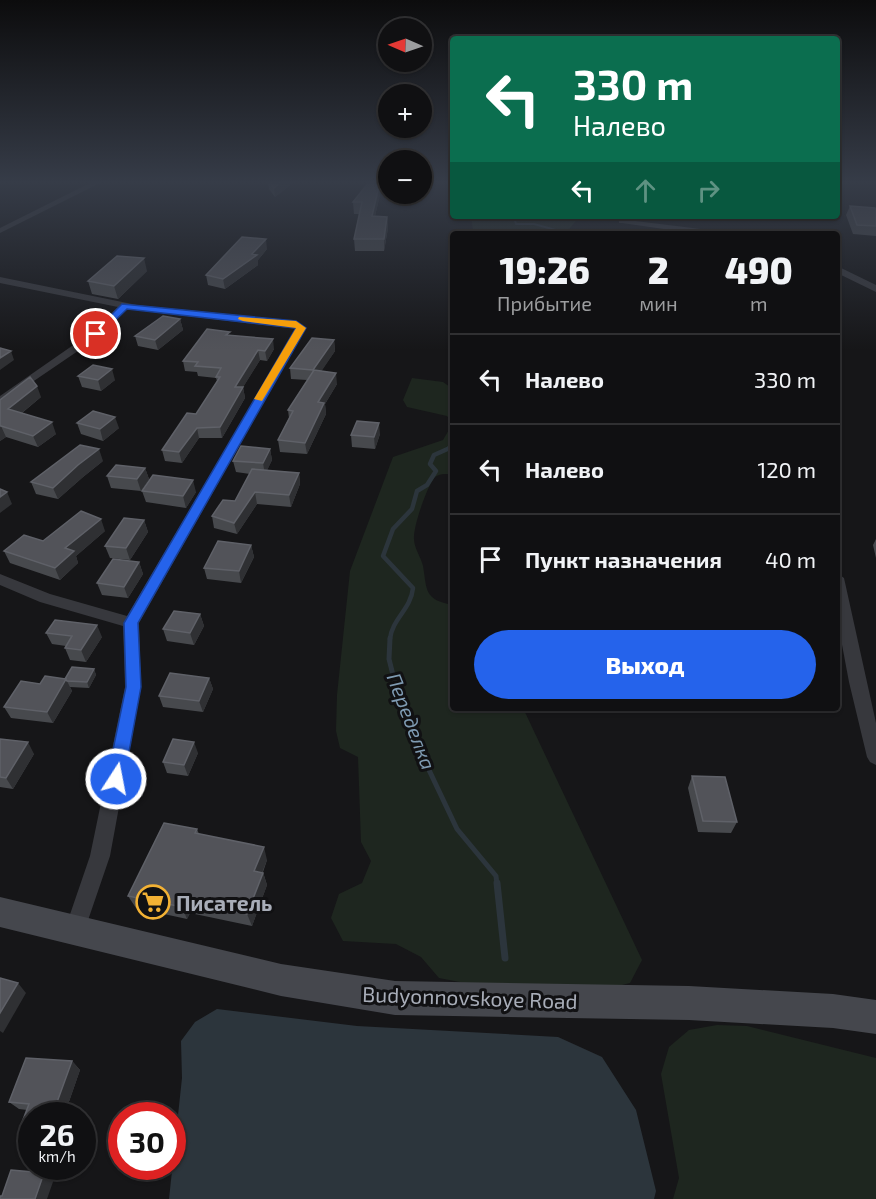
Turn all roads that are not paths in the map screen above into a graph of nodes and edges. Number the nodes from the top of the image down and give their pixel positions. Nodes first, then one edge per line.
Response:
1 (840, 271) edge
2 (0, 280) edge
3 (876, 289) edge
4 (125, 306) junction
5 (0, 401) edge
6 (0, 579) edge
7 (840, 594) edge
8 (131, 623) junction
9 (876, 757) edge
10 (0, 912) edge
11 (75, 929) junction
12 (876, 1017) edge

1 - 3 street
2 - 4 street
4 - 5 street
4 - 8 street
6 - 8 street
7 - 9 street
8 - 11 street
10 - 11 main road, Budyonnovskoye Road
11 - 12 main road, Budyonnovskoye Road

